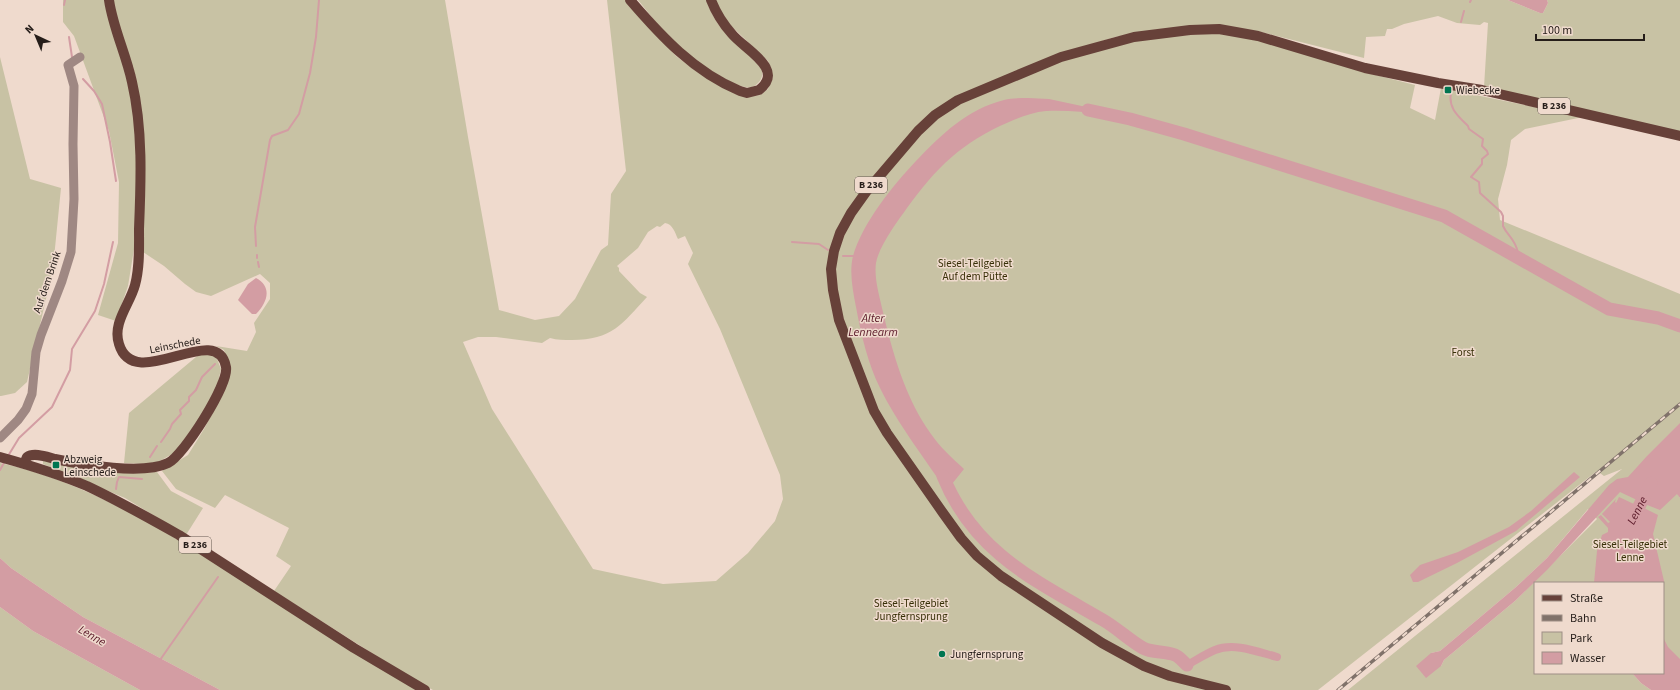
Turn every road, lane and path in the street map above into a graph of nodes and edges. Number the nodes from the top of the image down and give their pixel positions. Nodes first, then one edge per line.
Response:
1 (109, 0) edge
2 (630, 0) edge
3 (711, 0) edge
4 (80, 57) dead end
5 (1680, 136) edge
6 (0, 438) edge
7 (5, 458) edge
8 (24, 464) junction
9 (425, 690) edge
10 (1226, 690) edge

1 - 8 main road, Leinschede
2 - 3 main road
4 - 6 street, Auf dem Brink
5 - 10 main road, B 236
7 - 8 main road, B 236
8 - 9 main road, B 236

